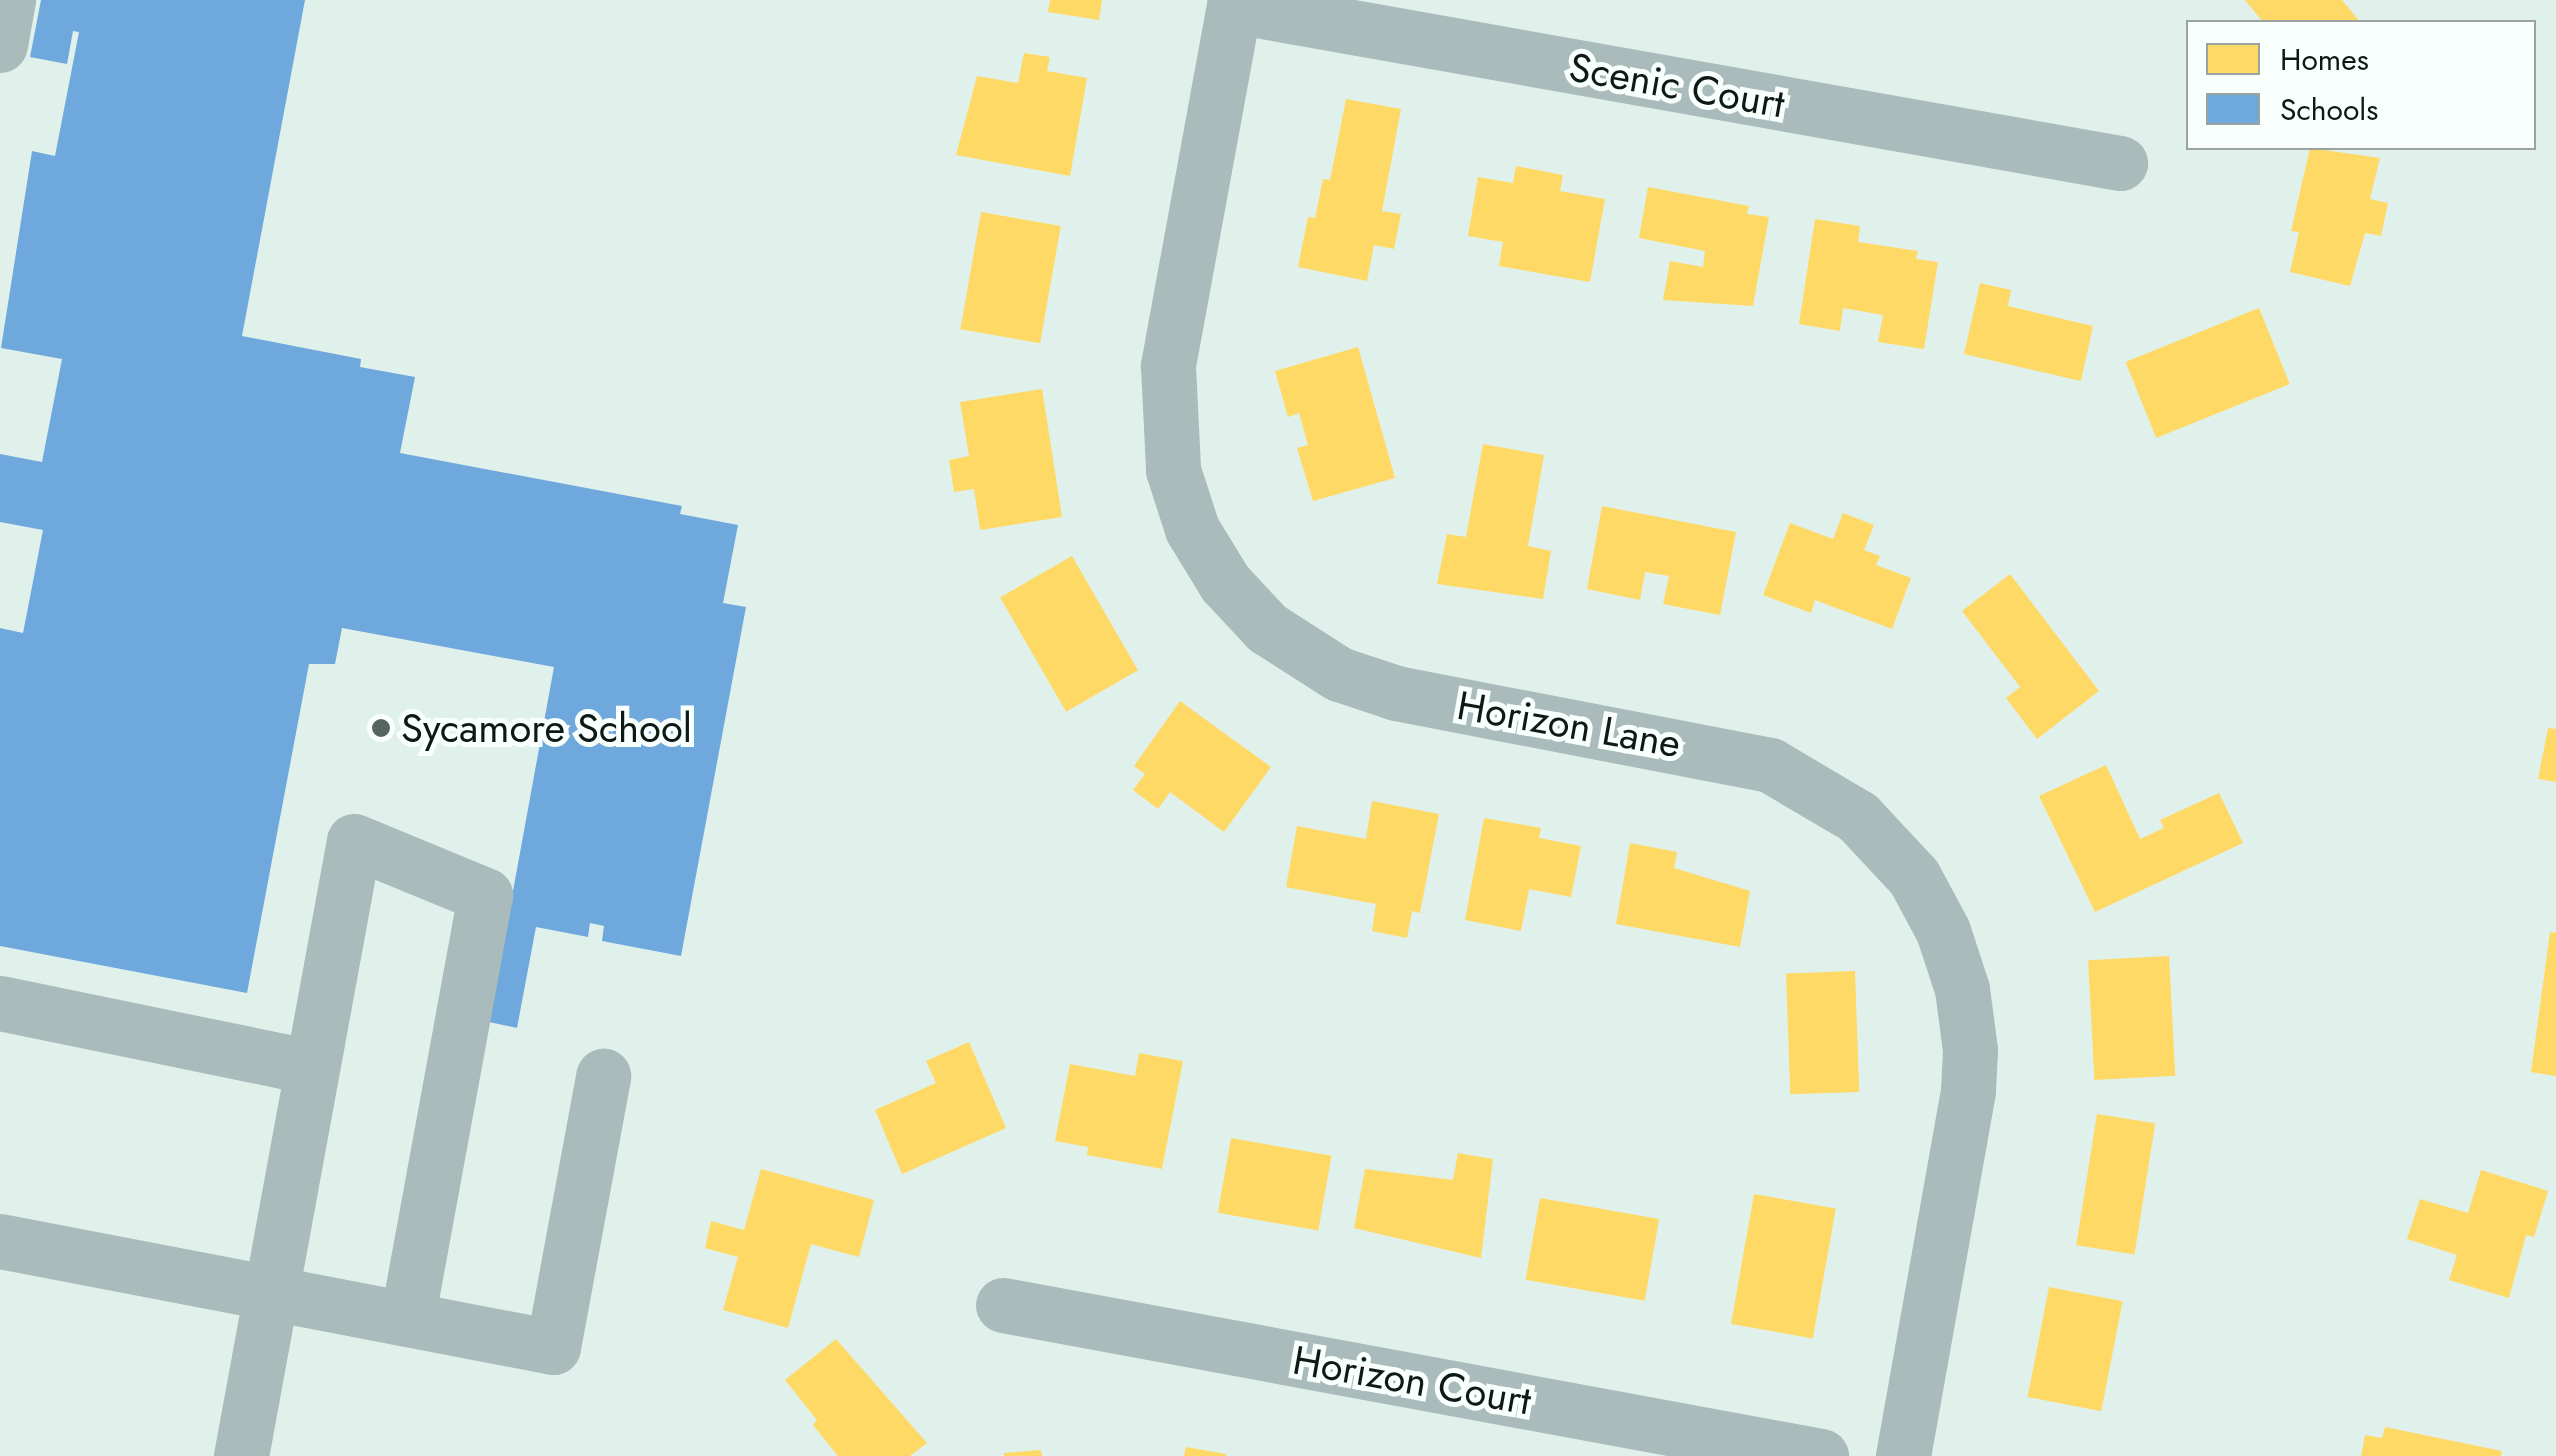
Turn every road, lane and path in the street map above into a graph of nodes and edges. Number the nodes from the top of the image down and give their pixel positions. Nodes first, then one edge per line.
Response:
1 (8, 0) edge
2 (1234, 3) edge
3 (0, 46) edge
4 (2120, 163) dead end
5 (0, 1002) edge
6 (312, 1067) junction
7 (602, 1076) dead end
8 (0, 1241) edge
9 (272, 1289) junction
10 (1003, 1305) dead end
11 (407, 1319) junction
12 (241, 1456) edge
13 (1821, 1456) edge
14 (1903, 1456) edge

1 - 3 street
2 - 4 street, Scenic Court
2 - 14 street, Horizon Lane
5 - 6 street
6 - 9 street
6 - 11 street
7 - 11 street
8 - 9 street
9 - 11 street
9 - 12 street
10 - 13 street, Horizon Court

